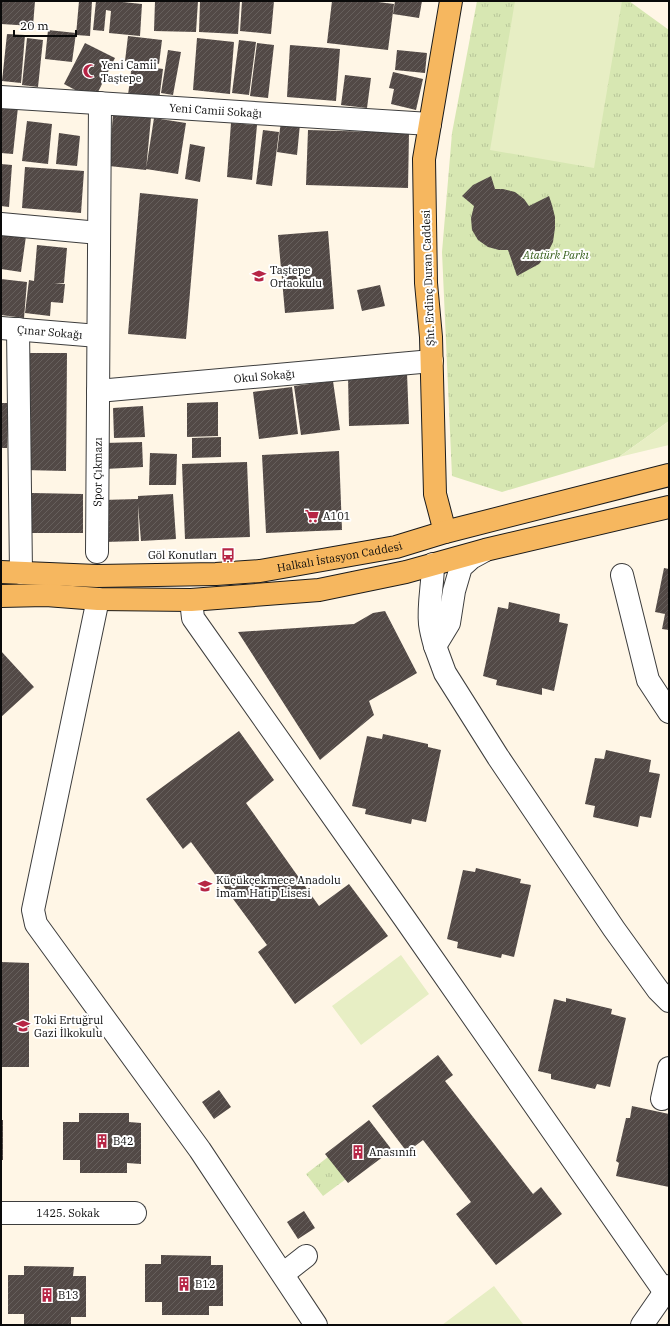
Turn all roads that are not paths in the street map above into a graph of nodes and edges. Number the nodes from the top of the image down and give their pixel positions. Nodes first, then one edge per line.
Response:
1 (451, 1) edge
2 (1, 97) edge
3 (100, 103) junction
4 (430, 124) junction
5 (1, 224) edge
6 (99, 233) junction
7 (9, 329) edge
8 (98, 336) junction
9 (432, 361) junction
10 (98, 391) junction
11 (669, 475) edge
12 (669, 507) edge
13 (446, 532) junction
14 (485, 550) junction
15 (97, 552) dead end
16 (433, 564) junction
17 (11, 572) edge
18 (622, 575) dead end
19 (97, 576) junction
20 (1, 596) edge
21 (98, 599) junction
22 (191, 600) junction
23 (435, 646) junction
24 (669, 712) edge
25 (669, 1001) edge
26 (669, 1068) edge
27 (662, 1099) dead end
28 (1, 1213) edge
29 (135, 1213) dead end
30 (306, 1256) dead end
31 (283, 1274) junction
32 (667, 1289) edge
33 (316, 1325) edge
34 (642, 1325) edge

1 - 4 main road, Şht. Erdinç Duran Caddesi
2 - 3 street, Yeni Camii Sokağı
3 - 4 street, Yeni Camii Sokağı
3 - 6 street, Spor Çıkmazı
4 - 9 main road, Şht. Erdinç Duran Caddesi
5 - 6 street
6 - 8 street, Spor Çıkmazı
7 - 8 street, Çınar Sokağı
7 - 17 street
8 - 10 street, Spor Çıkmazı
9 - 10 street, Okul Sokağı
9 - 13 main road, Şht. Erdinç Duran Caddesi
10 - 15 street, Spor Çıkmazı
11 - 13 main road, Halkalı İstasyon Caddesi
12 - 14 main road
13 - 14 main road
13 - 19 main road, Halkalı İstasyon Caddesi
14 - 16 main road
14 - 23 street
16 - 22 main road
16 - 23 street
17 - 19 main road, Halkalı İstasyon Caddesi
18 - 24 street
19 - 21 main road
20 - 21 main road
21 - 22 main road
21 - 31 street
22 - 32 street
23 - 25 street
26 - 27 street
28 - 29 street, 1425. Sokak
30 - 31 street
31 - 33 street
32 - 34 street

